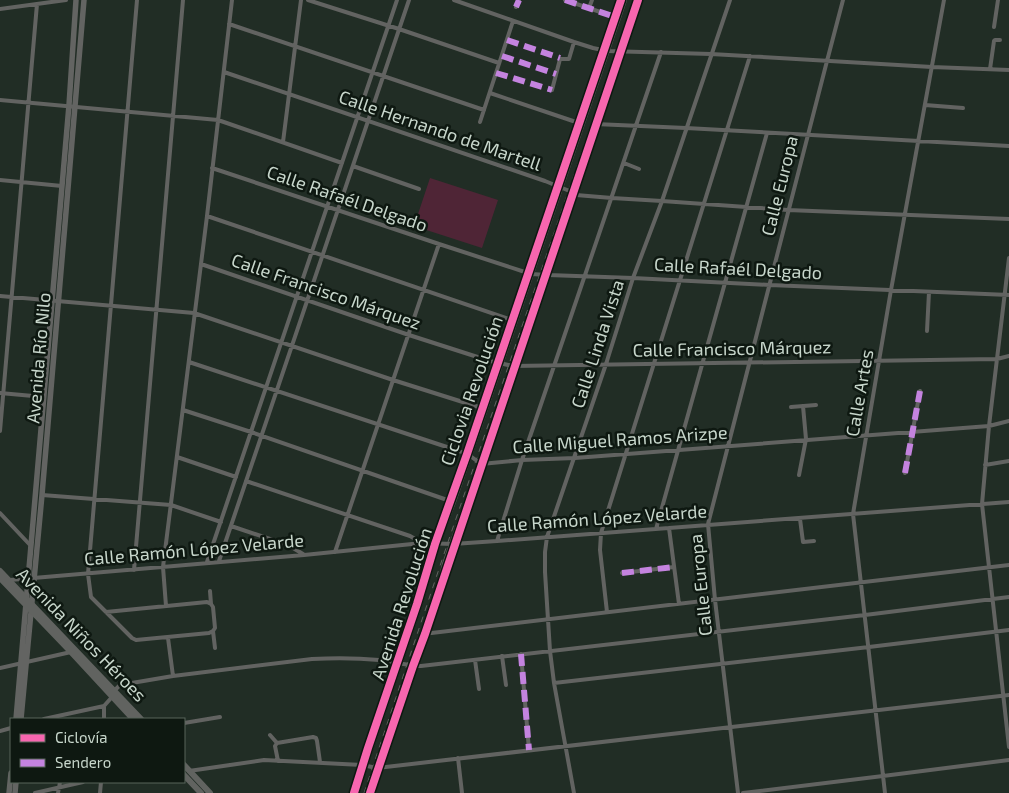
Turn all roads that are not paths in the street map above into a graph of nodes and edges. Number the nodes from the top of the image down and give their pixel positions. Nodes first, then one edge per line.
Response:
1 (66, 0) edge
2 (76, 0) edge
3 (84, 0) edge
4 (137, 0) edge
5 (183, 0) edge
6 (232, 0) edge
7 (301, 0) edge
8 (308, 0) edge
9 (397, 0) edge
10 (409, 0) edge
11 (454, 0) edge
12 (519, 0) edge
13 (565, 0) edge
14 (592, 0) edge
15 (624, 0) edge
16 (636, 0) edge
17 (730, 0) edge
18 (844, 0) edge
19 (944, 0) edge
20 (998, 0) edge
21 (37, 4) junction
22 (516, 7) dead end
23 (590, 8) junction
24 (0, 9) edge
25 (618, 18) junction
26 (513, 21) junction
27 (229, 24) junction
28 (388, 26) junction
29 (994, 27) dead end
30 (399, 29) junction
31 (1000, 40) dead end
32 (574, 42) junction
33 (295, 46) junction
34 (607, 51) junction
35 (619, 52) junction
36 (662, 52) junction
37 (712, 54) junction
38 (750, 56) junction
39 (826, 61) junction
40 (499, 63) junction
41 (932, 67) junction
42 (990, 69) junction
43 (1009, 70) edge
44 (224, 72) junction
45 (372, 72) junction
46 (383, 76) junction
47 (552, 90) dead end
48 (490, 93) junction
49 (289, 94) junction
50 (0, 100) edge
51 (28, 102) junction
52 (925, 105) junction
53 (72, 106) junction
54 (963, 108) dead end
55 (484, 110) junction
56 (127, 111) junction
57 (173, 116) junction
58 (357, 118) junction
59 (218, 120) junction
60 (368, 121) junction
61 (480, 122) dead end
62 (583, 123) junction
63 (595, 124) junction
64 (637, 126) junction
65 (686, 128) junction
66 (727, 130) junction
67 (768, 133) junction
68 (807, 135) junction
69 (919, 141) junction
70 (283, 142) junction
71 (1009, 146) edge
72 (342, 162) junction
73 (624, 163) junction
74 (353, 166) junction
75 (212, 168) junction
76 (639, 169) dead end
77 (0, 180) edge
78 (21, 182) junction
79 (62, 186) junction
80 (561, 187) junction
81 (419, 189) dead end
82 (572, 192) junction
83 (612, 198) junction
84 (662, 201) junction
85 (704, 204) junction
86 (327, 207) junction
87 (747, 207) junction
88 (338, 210) junction
89 (788, 210) junction
90 (905, 214) junction
91 (207, 216) junction
92 (1009, 219) edge
93 (440, 244) junction
94 (312, 252) junction
95 (322, 256) junction
96 (1009, 258) edge
97 (201, 264) junction
98 (531, 274) junction
99 (544, 275) junction
100 (586, 276) junction
101 (633, 278) junction
102 (680, 281) junction
103 (725, 283) junction
104 (770, 285) junction
105 (424, 290) junction
106 (891, 290) junction
107 (928, 292) junction
108 (1007, 295) edge
109 (0, 296) edge
110 (12, 297) junction
111 (297, 297) junction
112 (55, 301) junction
113 (307, 301) junction
114 (111, 306) junction
115 (156, 310) junction
116 (194, 313) junction
117 (515, 321) junction
118 (927, 331) dead end
119 (409, 336) junction
120 (281, 343) junction
121 (292, 346) junction
122 (1009, 356) edge
123 (997, 359) junction
124 (879, 360) junction
125 (189, 362) junction
126 (750, 362) junction
127 (501, 363) junction
128 (654, 363) junction
129 (702, 363) junction
130 (606, 364) junction
131 (556, 365) junction
132 (513, 366) junction
133 (393, 380) junction
134 (266, 387) junction
135 (276, 391) junction
136 (920, 391) dead end
137 (2, 393) edge
138 (44, 396) junction
139 (816, 405) dead end
140 (803, 406) junction
141 (791, 407) dead end
142 (485, 409) junction
143 (183, 410) junction
144 (1009, 421) edge
145 (378, 425) junction
146 (989, 426) junction
147 (0, 431) edge
148 (913, 431) junction
149 (251, 432) junction
150 (866, 434) junction
151 (261, 436) junction
152 (806, 439) junction
153 (728, 446) junction
154 (677, 450) junction
155 (626, 454) junction
156 (470, 455) junction
157 (177, 457) junction
158 (574, 458) junction
159 (522, 460) junction
160 (1009, 461) edge
161 (480, 464) junction
162 (985, 465) junction
163 (362, 471) junction
164 (905, 473) dead end
165 (799, 475) dead end
166 (236, 477) junction
167 (246, 481) junction
168 (42, 495) junction
169 (94, 499) junction
170 (140, 502) junction
171 (453, 502) junction
172 (1009, 502) edge
173 (982, 504) junction
174 (172, 505) junction
175 (0, 513) edge
176 (853, 514) junction
177 (348, 516) junction
178 (800, 518) junction
179 (221, 522) junction
180 (708, 524) junction
181 (231, 526) junction
182 (670, 528) junction
183 (656, 529) junction
184 (601, 533) junction
185 (547, 538) junction
186 (497, 541) junction
187 (814, 541) dead end
188 (422, 543) junction
189 (437, 544) junction
190 (453, 544) junction
191 (31, 547) junction
192 (335, 552) junction
193 (304, 555) junction
194 (219, 561) junction
195 (207, 562) junction
196 (1009, 565) edge
197 (163, 567) junction
198 (674, 567) junction
199 (989, 568) junction
200 (134, 570) junction
201 (0, 571) edge
202 (622, 573) dead end
203 (88, 574) junction
204 (32, 578) junction
205 (3, 580) edge
206 (861, 582) junction
207 (210, 592) dead end
208 (1009, 597) edge
209 (992, 599) junction
210 (715, 600) junction
211 (211, 604) junction
212 (679, 604) junction
213 (29, 605) junction
214 (166, 606) junction
215 (106, 612) junction
216 (606, 612) junction
217 (865, 615) junction
218 (548, 620) junction
219 (1009, 630) edge
220 (213, 631) junction
221 (719, 632) junction
222 (996, 632) junction
223 (423, 634) junction
224 (168, 638) junction
225 (869, 647) junction
226 (216, 648) dead end
227 (73, 651) junction
228 (550, 651) junction
229 (522, 654) junction
230 (502, 656) junction
231 (475, 660) junction
232 (24, 663) junction
233 (399, 663) junction
234 (722, 664) junction
235 (412, 665) junction
236 (0, 668) edge
237 (173, 676) junction
238 (554, 682) junction
239 (506, 685) dead end
240 (479, 690) dead end
241 (113, 694) junction
242 (1003, 695) junction
243 (1009, 695) edge
244 (104, 706) junction
245 (876, 710) junction
246 (67, 714) junction
247 (220, 717) dead end
248 (16, 718) edge
249 (21, 718) edge
250 (49, 718) edge
251 (66, 718) edge
252 (104, 718) edge
253 (132, 718) edge
254 (140, 718) edge
255 (185, 723) edge
256 (730, 726) junction
257 (270, 735) dead end
258 (277, 743) junction
259 (565, 746) junction
260 (1009, 747) edge
261 (529, 750) junction
262 (458, 758) junction
263 (1009, 760) edge
264 (278, 761) junction
265 (320, 762) junction
266 (365, 765) junction
267 (377, 768) junction
268 (185, 770) edge
269 (883, 776) junction
270 (81, 783) edge
271 (59, 791) edge
272 (35, 793) edge
273 (201, 793) edge
274 (210, 793) edge
275 (356, 793) edge
276 (368, 793) edge
277 (462, 793) edge
278 (574, 793) edge
279 (738, 793) edge
280 (742, 793) edge
281 (885, 793) edge

1 - 21 street
2 - 53 main road, Avenida Río Nilo
3 - 53 main road, Avenida Río Nilo
4 - 56 street
5 - 57 street
6 - 27 street
7 - 33 street
8 - 28 street
9 - 28 street
10 - 30 street
11 - 26 street
12 - 22 street
13 - 23 street
14 - 23 street
15 - 25 main road, Avenida Revolución
16 - 35 main road, Avenida Revolución
17 - 37 street, Calle Linda Vista
18 - 39 street, Calle Europa
19 - 41 street, Calle Artes
20 - 29 street
21 - 24 street
21 - 51 street
23 - 25 street
25 - 34 main road, Avenida Revolución
26 - 32 street
26 - 40 street
27 - 33 street
27 - 44 street
28 - 30 street
28 - 45 street
30 - 40 street
30 - 46 street
31 - 42 street
32 - 34 street
32 - 47 street
33 - 45 street
33 - 49 street
34 - 35 street
34 - 62 main road, Avenida Revolución
35 - 36 street
35 - 63 main road, Avenida Revolución
36 - 37 street
36 - 64 street
37 - 38 street
37 - 65 street, Calle Linda Vista
38 - 39 street
38 - 66 street
39 - 41 street
39 - 68 street, Calle Europa
40 - 48 street
41 - 42 street
41 - 52 street, Calle Artes
42 - 43 street
44 - 49 street, Calle Hernando de Martell
44 - 59 street
45 - 46 street
45 - 58 street
46 - 55 street
46 - 60 street
48 - 55 street
48 - 62 street
49 - 58 street, Calle Hernando de Martell
49 - 70 street
50 - 51 street
51 - 53 street
51 - 78 street
52 - 54 street
52 - 69 street, Calle Artes
53 - 56 street
53 - 79 main road, Avenida Río Nilo
53 - 112 main road, Avenida Río Nilo
55 - 61 street
56 - 57 street
56 - 114 street
57 - 59 street
57 - 115 street
58 - 60 street, Calle Hernando de Martell
58 - 72 street
59 - 70 street
59 - 75 street
60 - 74 street
60 - 80 street, Calle Hernando de Martell
62 - 80 main road, Avenida Revolución
63 - 64 street
63 - 82 main road, Avenida Revolución
64 - 65 street
64 - 73 street
65 - 66 street
65 - 84 street, Calle Linda Vista
66 - 67 street
66 - 85 street
67 - 68 street
67 - 87 street
68 - 69 street
68 - 89 street, Calle Europa
69 - 71 street
69 - 90 street, Calle Artes
70 - 72 street
72 - 86 street
73 - 76 street
73 - 83 street
74 - 81 street
74 - 88 street
75 - 86 street, Calle Rafaél Delgado
75 - 91 street
77 - 78 street
78 - 79 street
78 - 110 street
79 - 112 main road, Avenida Río Nilo
80 - 82 street, Calle Hernando de Martell
80 - 98 main road, Avenida Revolución
82 - 83 street, Calle Hernando de Martell
82 - 99 main road, Avenida Revolución
83 - 84 street, Calle Hernando de Martell
83 - 100 street
84 - 85 street, Calle Hernando de Martell
84 - 101 street, Calle Linda Vista
85 - 87 street, Calle Hernando de Martell
85 - 102 street
86 - 88 street, Calle Rafaél Delgado
86 - 94 street
87 - 89 street, Calle Hernando de Martell
87 - 103 street
88 - 93 street, Calle Rafaél Delgado
88 - 95 street
89 - 90 street, Calle Hernando de Martell
89 - 104 street, Calle Europa
90 - 92 street, Calle Hernando de Martell
90 - 106 street, Calle Artes
91 - 94 street
91 - 97 street
93 - 98 street, Calle Rafaél Delgado
93 - 105 street
94 - 95 street
94 - 111 street
95 - 105 street
95 - 113 street
96 - 108 street
97 - 111 street, Calle Francisco Márquez
97 - 116 street
98 - 99 street, Calle Rafaél Delgado
98 - 117 main road, Avenida Revolución
99 - 100 street, Calle Rafaél Delgado
99 - 132 main road, Avenida Revolución
100 - 101 street, Calle Rafaél Delgado
100 - 131 street
101 - 102 street, Calle Rafaél Delgado
101 - 130 street, Calle Linda Vista
102 - 103 street, Calle Rafaél Delgado
102 - 128 street
103 - 104 street, Calle Rafaél Delgado
103 - 129 street
104 - 106 street, Calle Rafaél Delgado
104 - 126 street, Calle Europa
105 - 117 street
105 - 119 street
106 - 107 street, Calle Rafaél Delgado
106 - 124 street, Calle Artes
107 - 108 street, Calle Rafaél Delgado
107 - 118 street
108 - 123 street
109 - 110 street
110 - 112 street
110 - 137 street
111 - 113 street, Calle Francisco Márquez
111 - 120 street
112 - 114 street
112 - 138 main road, Avenida Río Nilo
112 - 168 main road, Avenida Río Nilo
113 - 119 street, Calle Francisco Márquez
113 - 121 street
114 - 115 street
114 - 169 street
115 - 116 street
115 - 170 street
116 - 120 street
116 - 125 street
117 - 127 main road, Avenida Revolución
119 - 127 street, Calle Francisco Márquez
119 - 133 street
120 - 121 street
120 - 134 street
121 - 133 street
121 - 135 street
122 - 123 street, Calle Francisco Márquez
123 - 124 street, Calle Francisco Márquez
123 - 146 street
124 - 126 street, Calle Francisco Márquez
124 - 150 street, Calle Artes
125 - 134 street
125 - 143 street
126 - 129 street, Calle Francisco Márquez
126 - 153 street, Calle Europa
127 - 132 street, Calle Francisco Márquez
127 - 142 main road, Avenida Revolución
128 - 129 street, Calle Francisco Márquez
128 - 130 street, Calle Francisco Márquez
128 - 155 street
129 - 154 street
130 - 131 street, Calle Francisco Márquez
130 - 158 street, Calle Linda Vista
131 - 132 street, Calle Francisco Márquez
131 - 159 street
132 - 161 main road, Avenida Revolución
133 - 142 street
133 - 145 street
134 - 135 street
134 - 149 street
135 - 145 street
135 - 151 street
136 - 148 street
137 - 138 street
137 - 147 street
138 - 191 main road, Avenida Río Nilo
139 - 140 street
140 - 141 street
140 - 152 street
142 - 156 main road, Avenida Revolución
143 - 149 street
143 - 157 street
144 - 146 street, Calle Miguel Ramos Arizpe
145 - 156 street
145 - 163 street
146 - 148 street, Calle Miguel Ramos Arizpe
146 - 162 street
148 - 150 street, Calle Miguel Ramos Arizpe
148 - 164 street
149 - 151 street
149 - 166 street
150 - 152 street, Calle Miguel Ramos Arizpe
150 - 176 street, Calle Artes
151 - 163 street
151 - 167 street
152 - 153 street, Calle Miguel Ramos Arizpe
152 - 165 street
153 - 154 street, Calle Miguel Ramos Arizpe
153 - 180 street, Calle Europa
154 - 155 street, Calle Miguel Ramos Arizpe
154 - 183 street
155 - 158 street, Calle Miguel Ramos Arizpe
155 - 184 street
156 - 161 street
156 - 171 main road, Avenida Revolución
157 - 166 street
157 - 174 street
158 - 159 street, Calle Miguel Ramos Arizpe
158 - 185 street, Calle Linda Vista
159 - 161 street, Calle Miguel Ramos Arizpe
159 - 186 street
160 - 162 street
161 - 190 main road, Avenida Revolución
162 - 173 street
163 - 171 street
163 - 177 street
166 - 179 street
167 - 177 street
167 - 181 street
168 - 169 street
168 - 204 main road, Avenida Río Nilo
169 - 170 street
169 - 203 street
170 - 174 street
170 - 200 street
171 - 189 main road, Avenida Revolución
172 - 173 street, Calle Ramón López Velarde
173 - 176 street, Calle Ramón López Velarde
173 - 199 street
174 - 179 street
174 - 197 street
175 - 191 street
176 - 178 street, Calle Ramón López Velarde
176 - 206 street, Calle Artes
177 - 188 street
177 - 192 street
178 - 180 street, Calle Ramón López Velarde
178 - 187 street
179 - 195 street
180 - 182 street, Calle Ramón López Velarde
180 - 210 street, Calle Europa
181 - 193 street
181 - 194 street
182 - 183 street, Calle Ramón López Velarde
182 - 198 street
183 - 184 street, Calle Ramón López Velarde
184 - 185 street, Calle Ramón López Velarde
184 - 216 street
185 - 186 street, Calle Ramón López Velarde
185 - 218 street, Calle Linda Vista
186 - 190 street, Calle Ramón López Velarde
188 - 189 street, Calle Ramón López Velarde
188 - 192 street, Calle Ramón López Velarde
189 - 190 street, Calle Ramón López Velarde
189 - 233 main road, Avenida Revolución
190 - 223 main road, Avenida Revolución
191 - 204 main road, Avenida Río Nilo
192 - 193 street, Calle Ramón López Velarde
193 - 194 street, Calle Ramón López Velarde
194 - 195 street, Calle Ramón López Velarde
195 - 197 street, Calle Ramón López Velarde
196 - 199 street
197 - 200 street, Calle Ramón López Velarde
197 - 214 street
198 - 202 street
198 - 212 street
199 - 206 street
199 - 209 street
200 - 203 street, Calle Ramón López Velarde
201 - 205 main road, Avenida Niños Héroes
203 - 204 street, Calle Ramón López Velarde
203 - 215 street
204 - 205 street, Calle Ramón López Velarde
204 - 213 main road, Avenida Río Nilo
205 - 213 main road, Avenida Niños Héroes
206 - 210 street
206 - 217 street, Calle Artes
207 - 211 street
208 - 209 street
209 - 217 street
209 - 222 street
210 - 212 street
210 - 221 street, Calle Europa
211 - 214 street
211 - 220 street
212 - 216 street
213 - 227 main road, Avenida Niños Héroes
213 - 232 main road, Avenida Río Nilo
214 - 215 street
215 - 224 street
216 - 218 street
217 - 221 street
217 - 225 street, Calle Artes
218 - 223 street
218 - 228 street, Calle Linda Vista
219 - 222 street
220 - 224 street
220 - 226 street
221 - 228 street
221 - 234 street, Calle Europa
222 - 225 street
222 - 242 street
223 - 235 main road, Avenida Revolución
224 - 237 street
225 - 234 street
225 - 245 street, Calle Artes
227 - 232 street
227 - 241 main road, Avenida Niños Héroes
228 - 229 street
228 - 238 street, Calle Linda Vista
229 - 230 street
229 - 261 street
230 - 231 street
230 - 239 street
231 - 235 street
231 - 240 street
232 - 236 street
232 - 248 main road, Avenida Río Nilo
232 - 249 main road, Avenida Río Nilo
233 - 235 street
233 - 237 street
233 - 266 main road, Avenida Revolución
234 - 238 street
234 - 256 street, Calle Europa
235 - 267 main road, Avenida Revolución
237 - 241 street
238 - 259 street, Calle Linda Vista
241 - 244 street
241 - 253 main road, Avenida Niños Héroes
241 - 254 main road, Avenida Niños Héroes
242 - 243 street
242 - 245 street
242 - 260 street
244 - 246 street
244 - 252 street
245 - 256 street
245 - 269 street, Calle Artes
246 - 250 street
246 - 251 street
247 - 255 street
256 - 259 street
256 - 279 street, Calle Europa
257 - 258 street
258 - 264 street
258 - 265 street
259 - 261 street
259 - 278 street, Calle Linda Vista
261 - 262 street
262 - 267 street
262 - 277 street
263 - 269 street
264 - 265 street
264 - 268 street
265 - 266 street
266 - 267 street
266 - 275 main road, Avenida Revolución
267 - 276 main road, Avenida Revolución
268 - 273 main road
268 - 274 main road
269 - 280 street
269 - 281 street, Calle Artes
270 - 271 street
271 - 272 street

